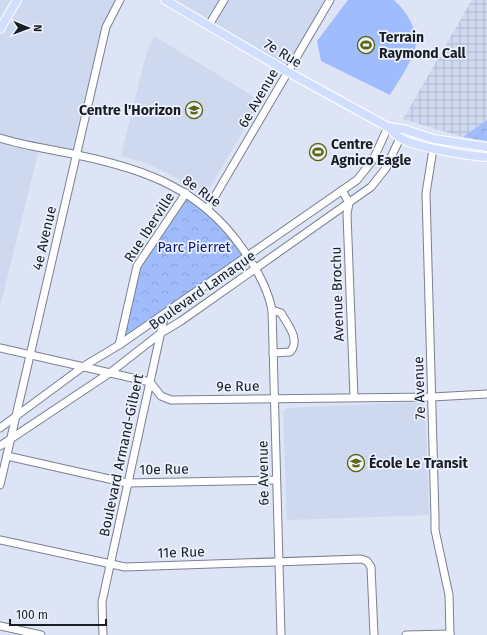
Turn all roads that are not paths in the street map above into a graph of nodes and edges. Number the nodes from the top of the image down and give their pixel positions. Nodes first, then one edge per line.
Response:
1 (17, 0) edge
2 (120, 0) edge
3 (165, 0) edge
4 (224, 0) edge
5 (330, 0) edge
6 (209, 25) junction
7 (0, 29) edge
8 (288, 72) junction
9 (388, 127) junction
10 (0, 138) edge
11 (400, 138) junction
12 (434, 139) junction
13 (487, 147) edge
14 (433, 148) junction
15 (77, 155) junction
16 (487, 157) edge
17 (342, 190) junction
18 (186, 193) junction
19 (349, 203) junction
20 (208, 208) junction
21 (247, 255) junction
22 (255, 269) junction
23 (272, 310) junction
24 (165, 313) junction
25 (161, 333) junction
26 (119, 345) junction
27 (0, 348) edge
28 (273, 353) junction
29 (30, 355) junction
30 (84, 366) junction
31 (110, 372) junction
32 (150, 382) junction
33 (487, 394) edge
34 (432, 397) junction
35 (354, 398) junction
36 (275, 399) junction
37 (15, 418) junction
38 (0, 428) edge
39 (10, 439) junction
40 (0, 446) edge
41 (7, 456) junction
42 (276, 480) junction
43 (127, 483) junction
44 (0, 485) edge
45 (0, 540) edge
46 (279, 562) junction
47 (112, 564) junction
48 (0, 626) edge
49 (41, 635) edge
50 (103, 635) edge
51 (281, 635) edge
52 (374, 635) edge
53 (406, 635) edge
54 (450, 635) edge

1 - 7 main road
2 - 15 street, 4e Avenue
3 - 6 main road, 7e Rue
4 - 6 street
5 - 8 street, 6e Avenue
6 - 8 main road, 7e Rue
8 - 9 main road, 7e Rue
8 - 20 street, 6e Avenue
9 - 11 main road, 7e Rue
9 - 12 main road, 7e Rue
9 - 17 street, Boulevard Lamaque
10 - 15 street, 8e Rue
11 - 14 main road, 7e Rue
11 - 19 street, Boulevard Lamaque
12 - 13 main road, 7e Rue
12 - 14 street, 7e Avenue
14 - 16 main road, 7e Rue
14 - 34 street, 7e Avenue
15 - 18 street, 8e Rue
15 - 29 street, 4e Avenue
17 - 19 street
17 - 21 street, Boulevard Lamaque
18 - 20 street, 8e Rue
18 - 26 street, Rue Iberville
19 - 22 street, Boulevard Lamaque
19 - 35 street, Avenue Brochu
20 - 21 street, 8e Rue
21 - 22 street, 8e Rue
21 - 24 street, Boulevard Lamaque
22 - 23 street, 8e Rue
22 - 25 street, Boulevard Lamaque
23 - 28 street, 6e Avenue
23 - 28 street, 8e Rue
24 - 25 street, Boulevard Armand-Gilbert
24 - 26 street, Boulevard Lamaque
25 - 31 street, Boulevard Lamaque
25 - 32 street, Boulevard Armand-Gilbert
26 - 30 street, Boulevard Lamaque
27 - 29 street
28 - 36 street, 6e Avenue
29 - 30 street
29 - 37 street, 4e Avenue
30 - 31 street
30 - 37 street, Boulevard Lamaque
31 - 32 street
31 - 39 street, Boulevard Lamaque
32 - 36 street, 9e Rue
32 - 43 street, Boulevard Armand-Gilbert
33 - 34 street, 9e Rue
34 - 35 street, 9e Rue
34 - 54 street, 7e Avenue
35 - 36 street, 9e Rue
36 - 42 street, 6e Avenue
37 - 38 street, Boulevard Lamaque
37 - 39 street, 4e Avenue
39 - 40 street, Boulevard Lamaque
39 - 41 street, 4e Avenue
41 - 43 street, 10e Rue
41 - 44 street, 4e Avenue
42 - 43 street, 10e Rue
42 - 46 street, 6e Avenue
43 - 47 street, Boulevard Armand-Gilbert
45 - 47 street, 11e Rue
46 - 47 street, 11e Rue
46 - 51 street, 6e Avenue
46 - 52 street, 11e Rue
47 - 50 street, Boulevard Armand-Gilbert
48 - 49 street
53 - 54 street

